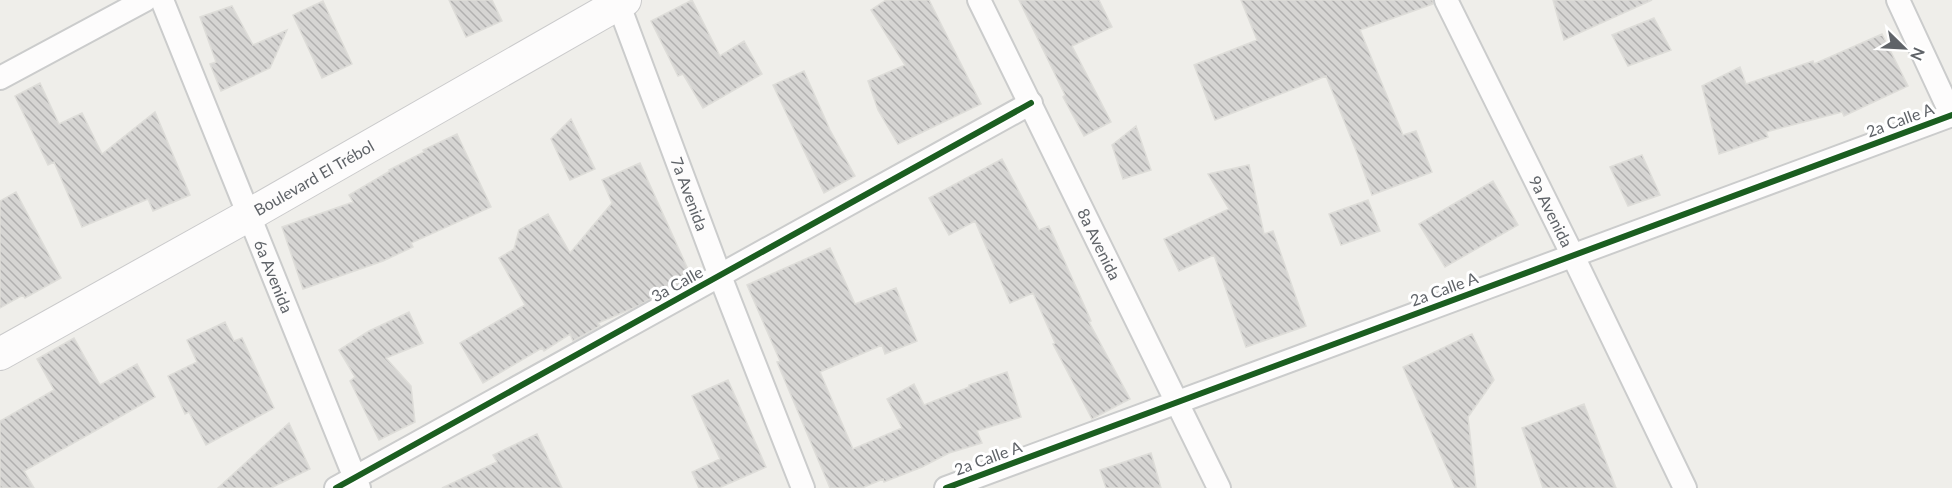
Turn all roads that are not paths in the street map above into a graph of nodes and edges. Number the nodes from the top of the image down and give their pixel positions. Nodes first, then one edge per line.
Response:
1 (145, 0) edge
2 (162, 0) edge
3 (980, 0) edge
4 (1446, 0) edge
5 (1898, 0) edge
6 (621, 1) edge
7 (0, 78) edge
8 (1031, 103) junction
9 (1952, 116) edge
10 (249, 215) junction
11 (1573, 256) junction
12 (720, 276) junction
13 (0, 354) edge
14 (1177, 402) junction
15 (350, 484) edge
16 (803, 488) edge
17 (946, 488) edge
18 (1219, 488) edge
19 (1684, 488) edge

1 - 7 street
2 - 10 street, 6a Avenida
3 - 8 street, 8a Avenida
4 - 11 street, 9a Avenida
5 - 9 street
6 - 10 main road, Boulevard El Trébol
6 - 12 street, 7a Avenida
8 - 12 street, 3a Calle
8 - 14 street, 8a Avenida
9 - 11 street, 2a Calle A
10 - 13 main road, Boulevard El Trébol
10 - 15 street, 6a Avenida
11 - 14 street, 2a Calle A
11 - 19 street, 9a Avenida
12 - 15 street, 3a Calle
12 - 16 street, 7a Avenida
14 - 17 street, 2a Calle A
14 - 18 street, 8a Avenida

